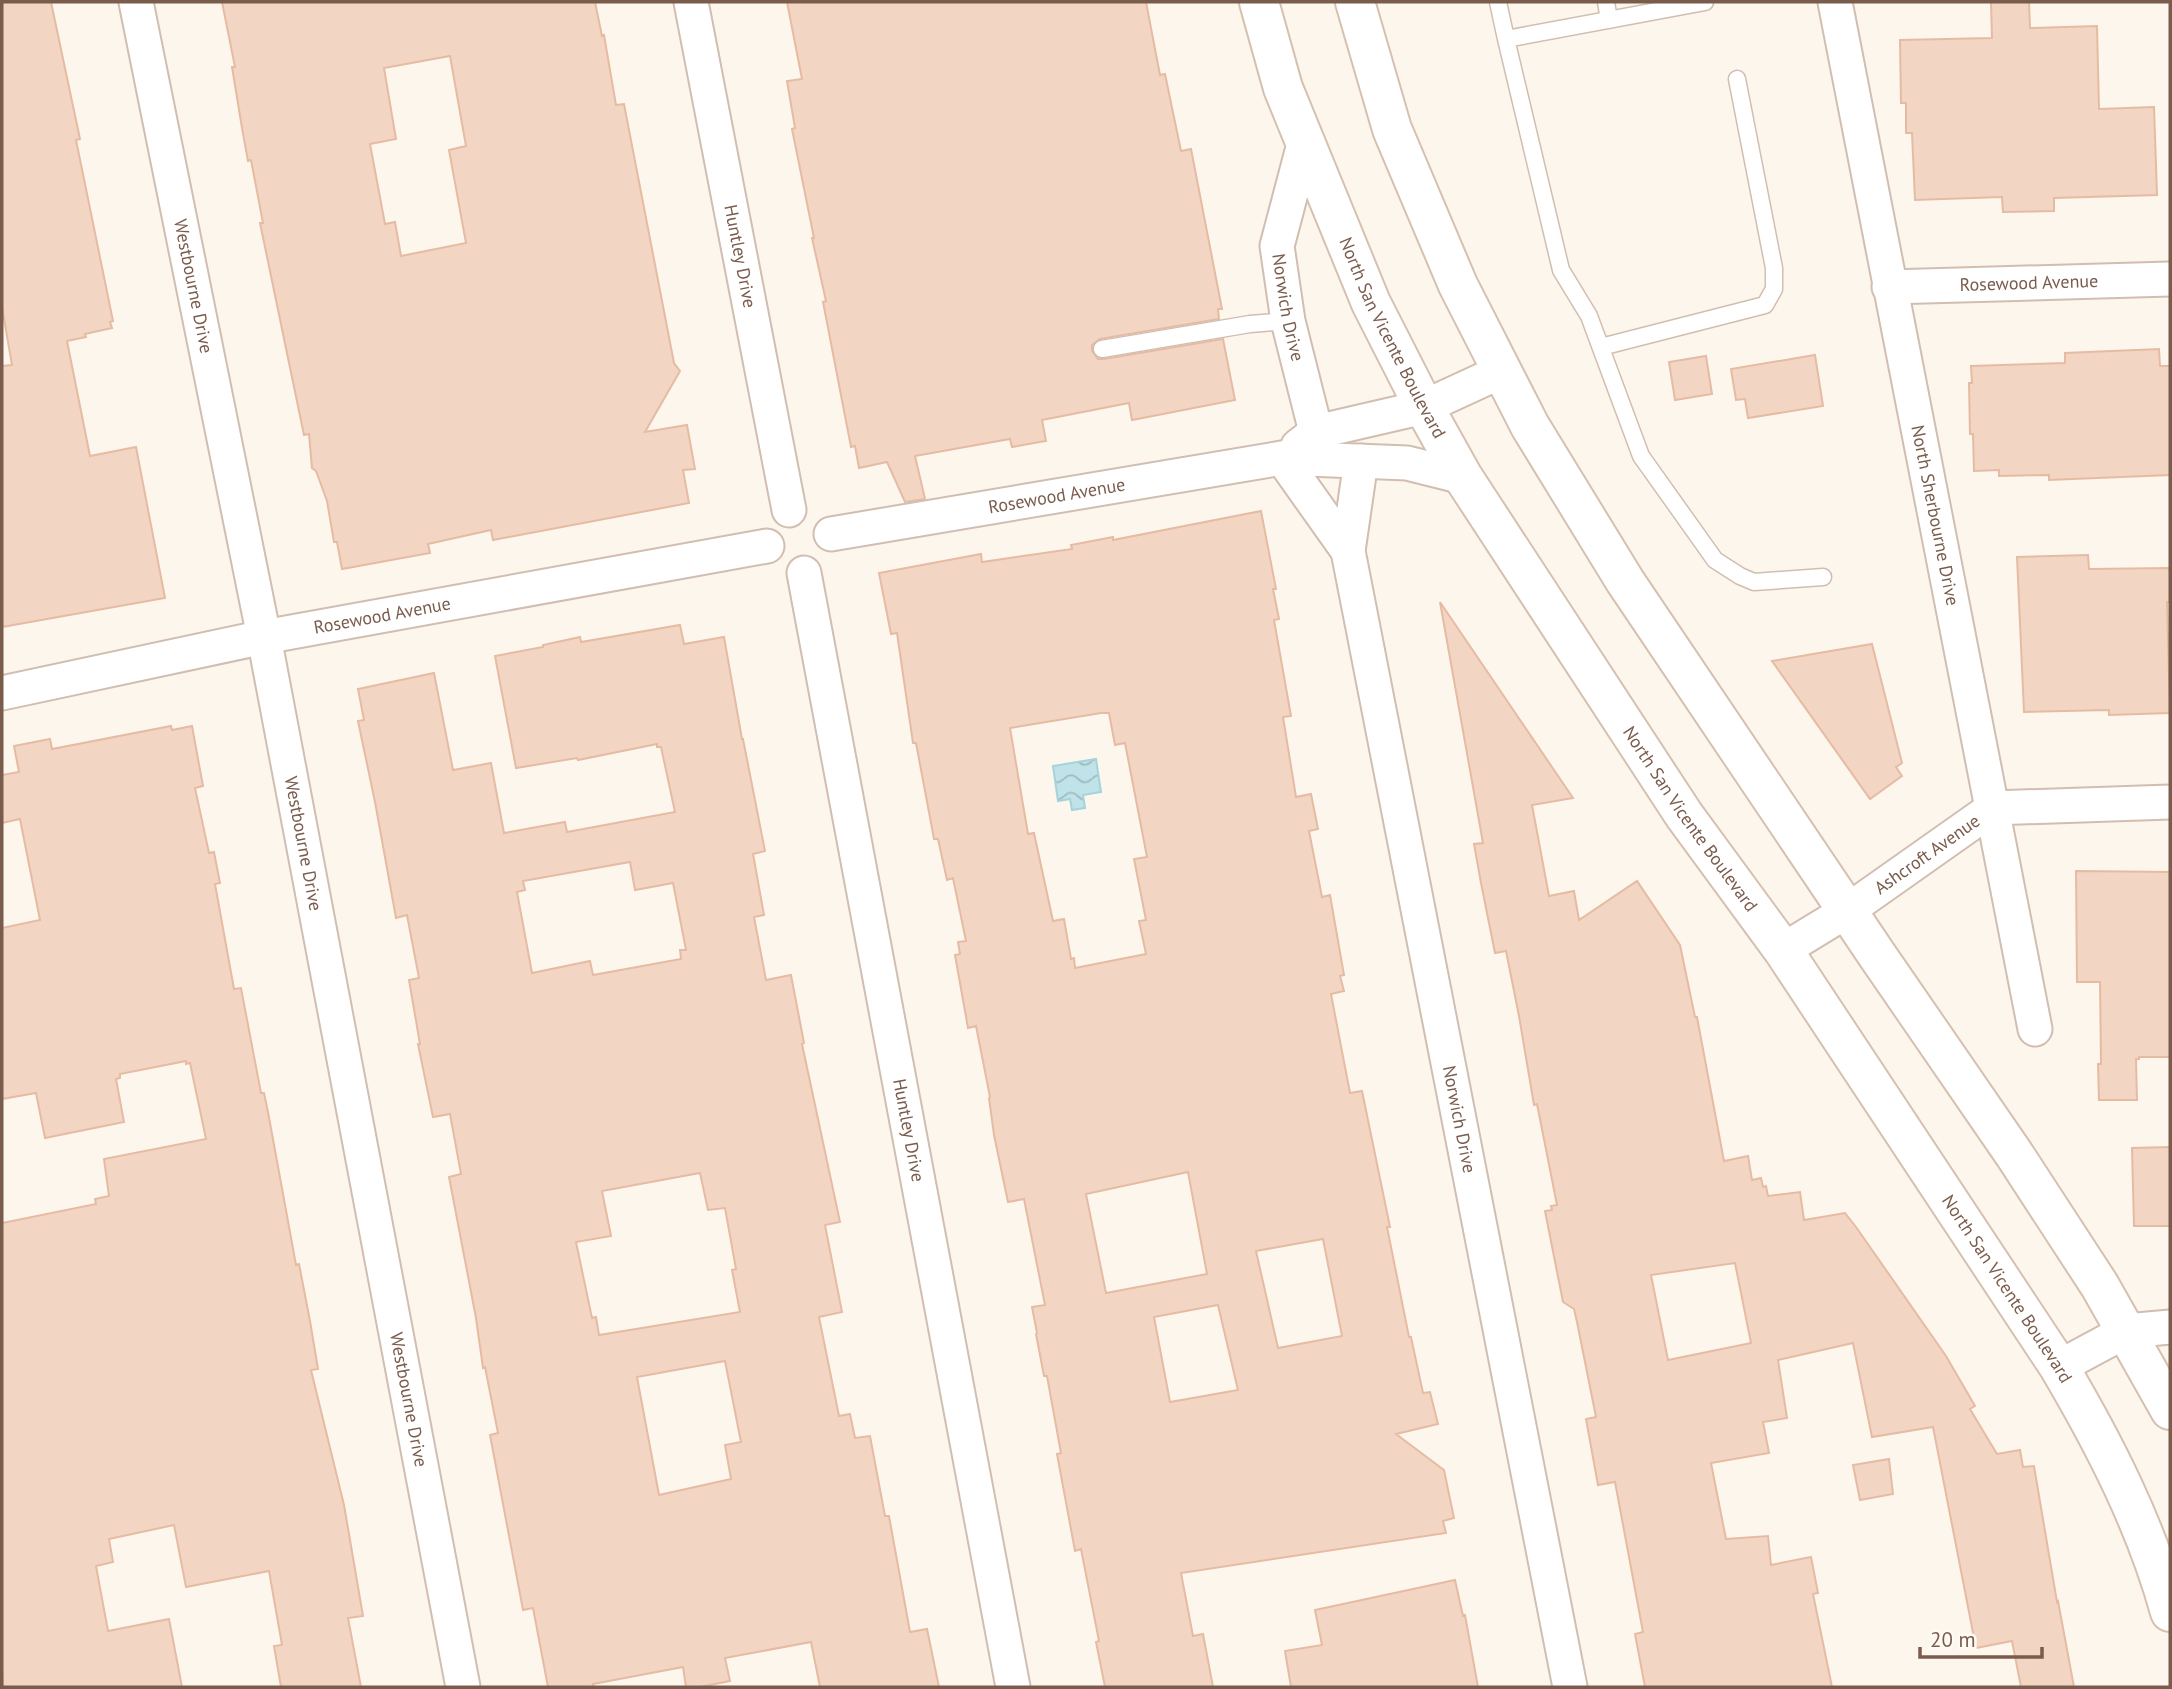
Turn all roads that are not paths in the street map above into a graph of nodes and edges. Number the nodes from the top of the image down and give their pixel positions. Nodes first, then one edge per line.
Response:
1 (136, 2) edge
2 (691, 2) edge
3 (1259, 2) edge
4 (1354, 2) edge
5 (1498, 2) edge
6 (1606, 2) edge
7 (1705, 2) edge
8 (1835, 2) edge
9 (1609, 20) junction
10 (1506, 39) junction
11 (1737, 79) dead end
12 (1305, 140) junction
13 (2170, 279) edge
14 (1889, 288) junction
15 (1287, 321) junction
16 (1601, 347) junction
17 (1102, 349) dead end
18 (1502, 370) junction
19 (1424, 407) junction
20 (1316, 432) junction
21 (1282, 458) junction
22 (1361, 461) junction
23 (1463, 477) junction
24 (789, 510) junction
25 (831, 534) junction
26 (767, 546) junction
27 (1348, 551) junction
28 (804, 573) junction
29 (1823, 577) dead end
30 (264, 637) junction
31 (2, 693) edge
32 (2170, 802) edge
33 (1993, 808) junction
34 (1847, 911) junction
35 (1783, 950) junction
36 (2035, 1029) dead end
37 (2170, 1327) edge
38 (2126, 1331) junction
39 (2059, 1367) junction
40 (2170, 1410) edge
41 (2170, 1612) edge
42 (463, 1687) edge
43 (1013, 1687) edge
44 (1570, 1687) edge

1 - 30 street, Westbourne Drive
2 - 24 street, Huntley Drive
3 - 12 main road, North San Vicente Boulevard
4 - 18 main road
5 - 10 lane
6 - 9 lane
7 - 9 lane
8 - 14 street, North Sherbourne Drive
9 - 10 lane
10 - 16 lane
11 - 16 lane
12 - 15 street, Norwich Drive
12 - 19 main road, North San Vicente Boulevard
13 - 14 street, Rosewood Avenue
14 - 33 street, North Sherbourne Drive
15 - 17 lane
15 - 20 street, Norwich Drive
16 - 29 lane
18 - 19 street, Rosewood Avenue
18 - 34 main road
19 - 20 street, Rosewood Avenue
19 - 23 main road, North San Vicente Boulevard
20 - 21 street, Rosewood Avenue
21 - 22 street, Rosewood Avenue
21 - 25 street, Rosewood Avenue
21 - 27 street, Norwich Drive
22 - 23 street, Rosewood Avenue
22 - 27 street, Norwich Drive
23 - 35 main road, North San Vicente Boulevard
24 - 25 street
24 - 26 street
25 - 28 street
26 - 28 street
26 - 30 street, Rosewood Avenue
27 - 44 street, Norwich Drive
28 - 43 street, Huntley Drive
30 - 31 street, Rosewood Avenue
30 - 42 street, Westbourne Drive
32 - 33 street, Ashcroft Avenue
33 - 34 street, Ashcroft Avenue
33 - 36 street, North Sherbourne Drive
34 - 35 street, Ashcroft Avenue
34 - 38 main road
35 - 39 main road, North San Vicente Boulevard
37 - 38 street
38 - 39 street
38 - 40 main road
39 - 41 main road, North San Vicente Boulevard

